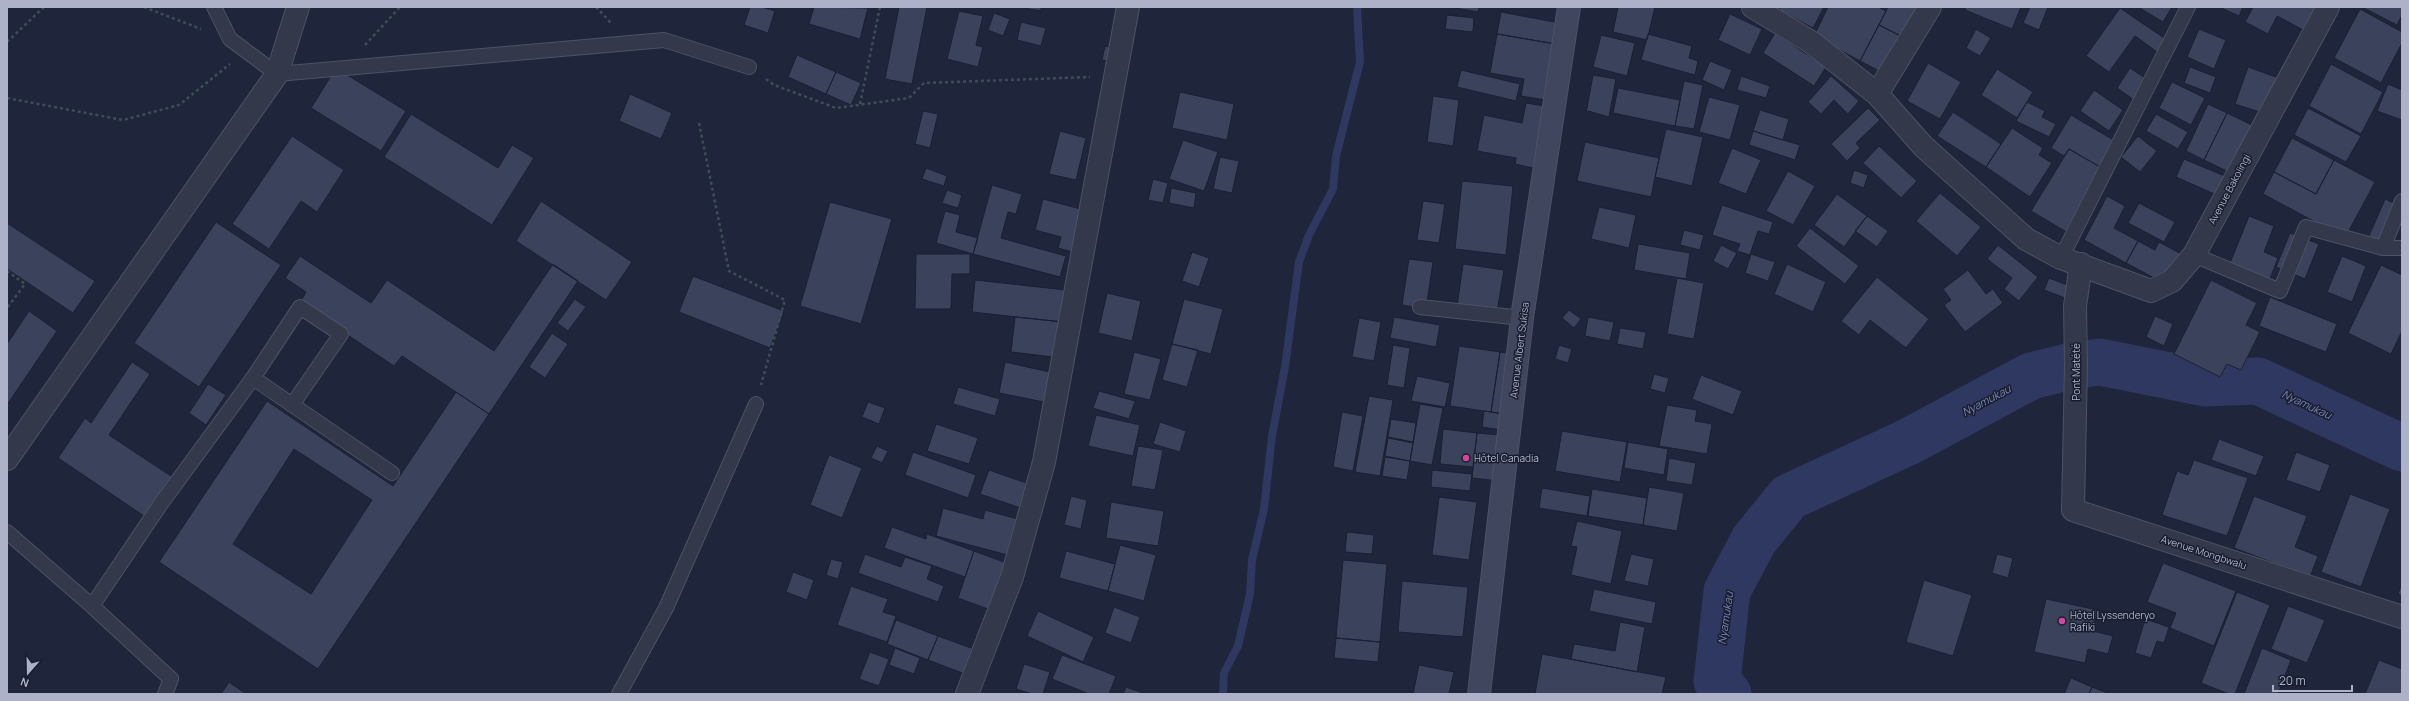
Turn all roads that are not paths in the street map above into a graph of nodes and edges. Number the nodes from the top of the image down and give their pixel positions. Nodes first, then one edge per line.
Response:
1 (214, 7) edge
2 (298, 7) edge
3 (1128, 7) edge
4 (1569, 7) edge
5 (1753, 7) edge
6 (1930, 7) edge
7 (2188, 7) edge
8 (2328, 7) edge
9 (749, 67) road end
10 (277, 74) junction
11 (1877, 94) junction
12 (2402, 202) edge
13 (2384, 248) junction
14 (2402, 248) edge
15 (2194, 255) junction
16 (2071, 261) junction
17 (1420, 307) dead end
18 (1522, 318) junction
19 (253, 378) junction
20 (756, 404) road end
21 (292, 405) junction
22 (2076, 438) joint
23 (7, 459) edge
24 (392, 473) dead end
25 (7, 532) edge
26 (92, 606) junction
27 (2402, 617) edge
28 (165, 694) edge
29 (620, 694) edge
30 (966, 694) edge
31 (1479, 694) edge

1 - 10 lane
2 - 10 street
3 - 30 street
4 - 18 street, Avenue Albert Sukisa
5 - 11 street, Avenue Bakolingi
6 - 11 street
7 - 16 lane
8 - 15 street, Avenue Bakolingi
9 - 10 lane
10 - 23 street
11 - 16 street, Avenue Bakolingi
12 - 13 lane
13 - 14 lane
13 - 15 lane
15 - 16 street, Avenue Bakolingi
16 - 22 street, Pont Matété
17 - 18 lane
18 - 31 street, Avenue Albert Sukisa
19 - 21 lane
19 - 21 lane
19 - 26 lane
20 - 29 lane
21 - 24 lane
22 - 27 street, Avenue Mongbwalu
25 - 26 lane
26 - 28 lane

